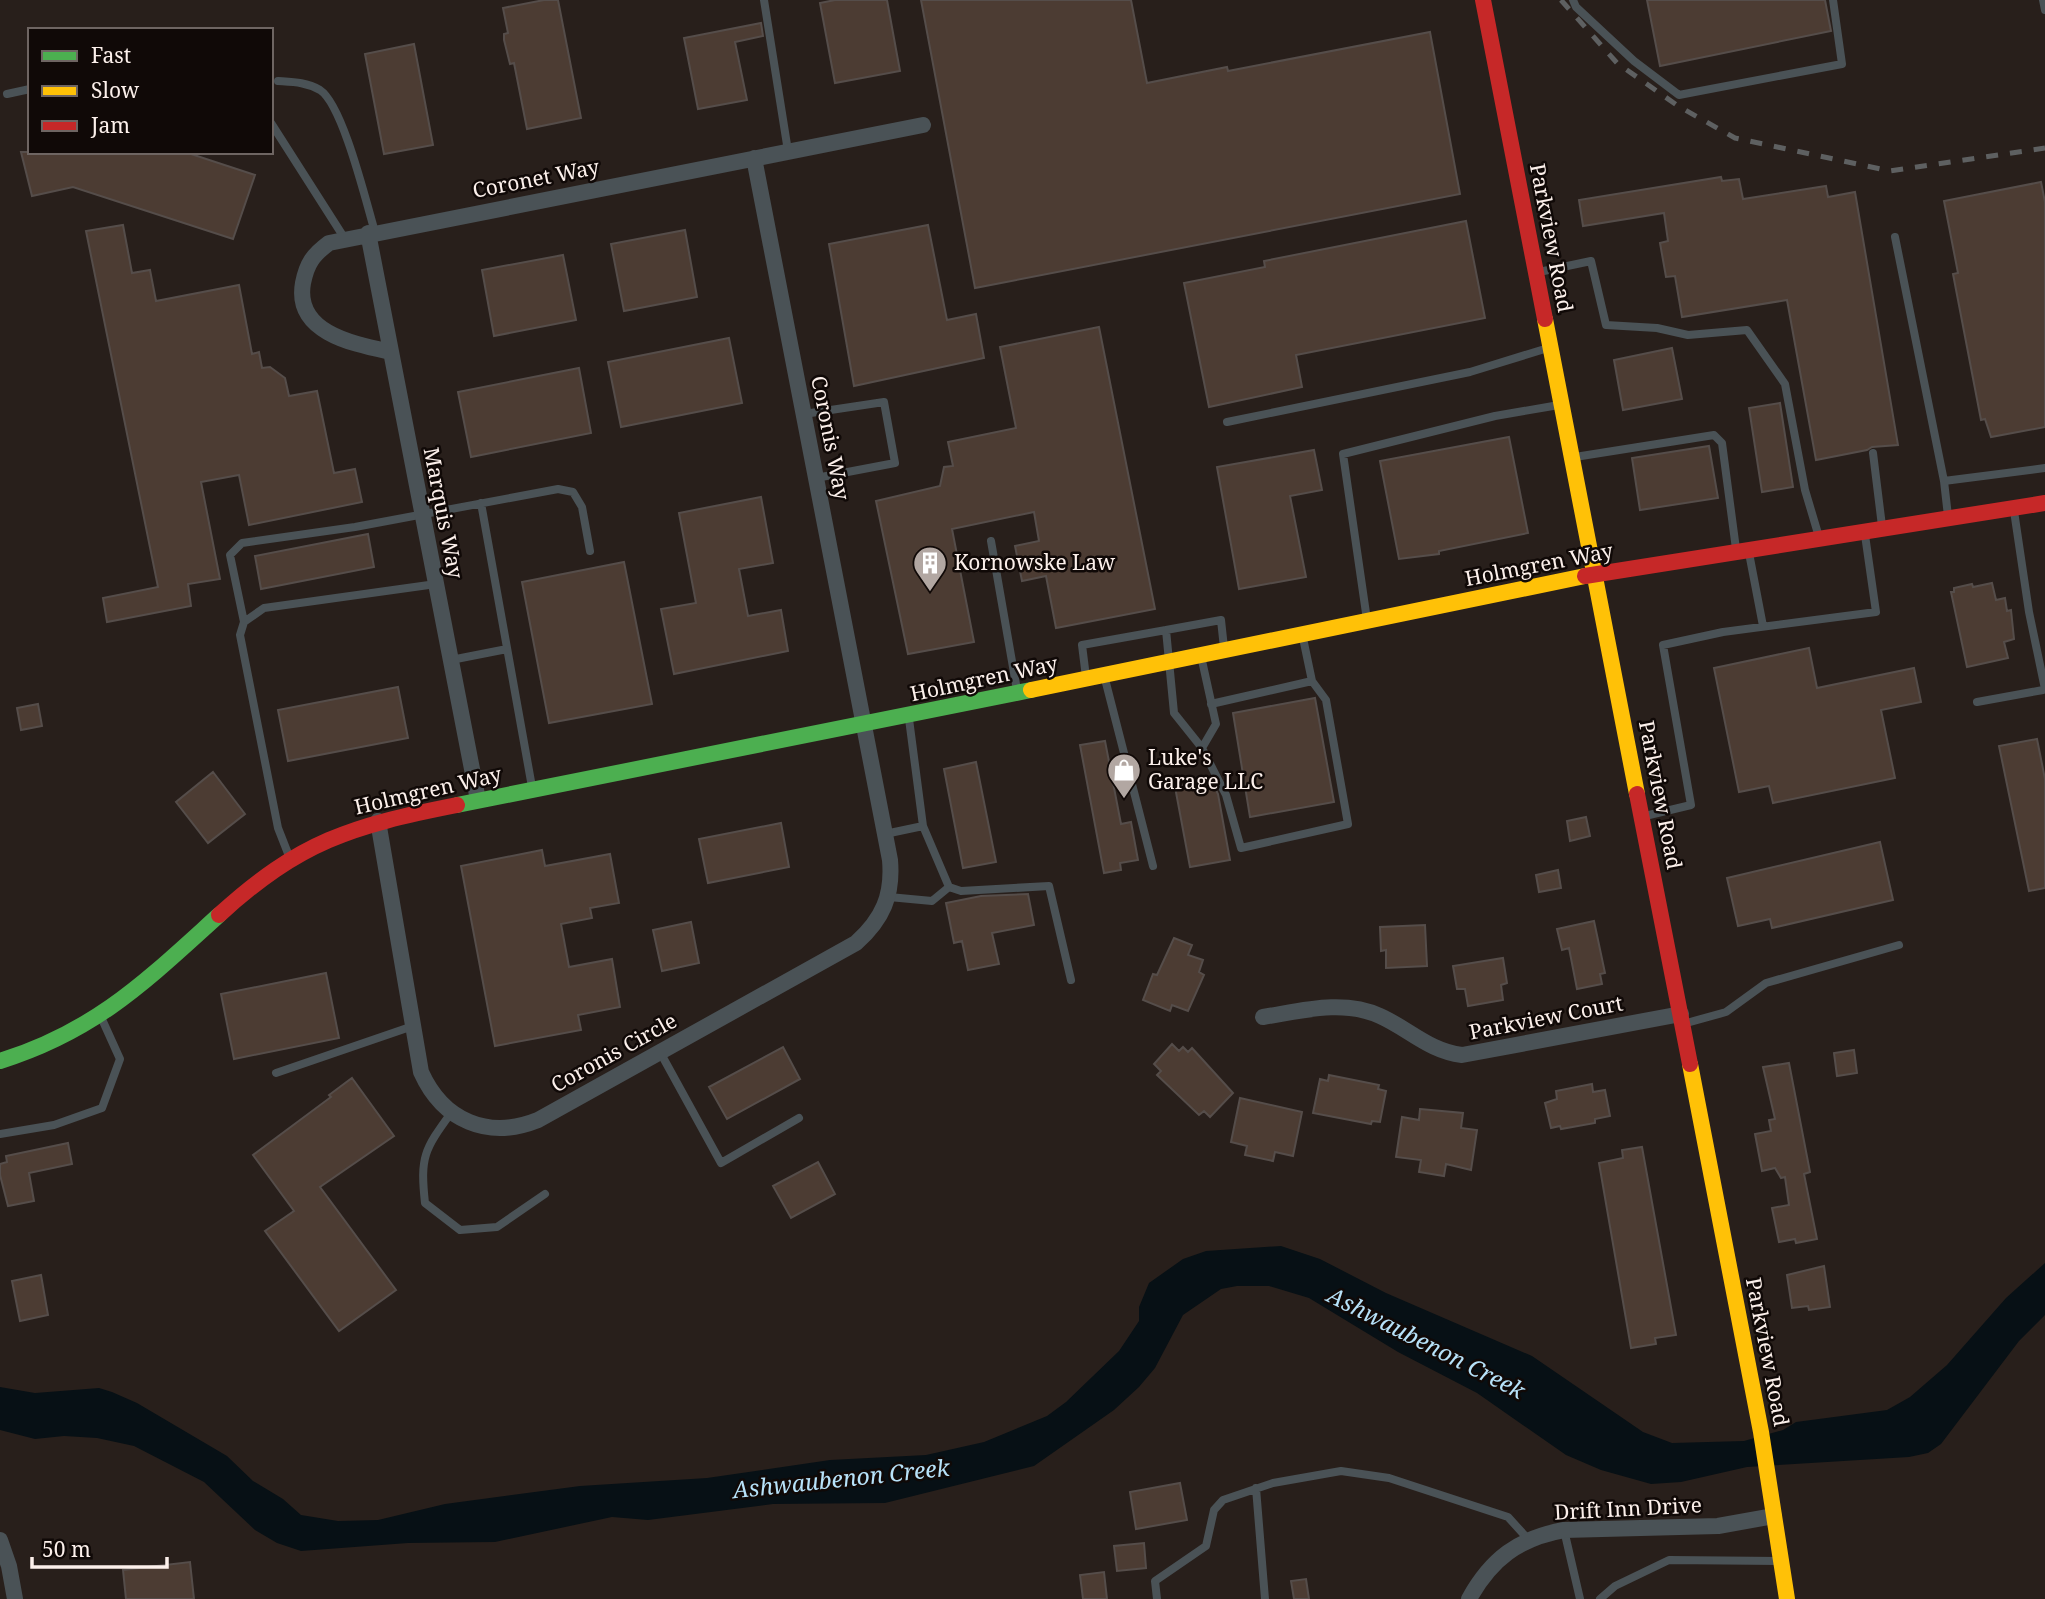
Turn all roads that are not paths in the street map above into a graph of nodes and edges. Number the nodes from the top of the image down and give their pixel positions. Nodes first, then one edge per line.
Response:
1 (764, 0) edge
2 (1483, 0) edge
3 (1573, 0) edge
4 (1833, 0) edge
5 (2043, 0) edge
6 (2045, 10) edge
7 (278, 81) dead end
8 (28, 89) edge
9 (7, 94) dead end
10 (923, 125) dead end
11 (273, 126) edge
12 (788, 151) junction
13 (754, 158) junction
14 (371, 232) junction
15 (1895, 237) dead end
16 (345, 239) junction
17 (1534, 273) junction
18 (1551, 347) junction
19 (391, 352) junction
20 (1562, 405) junction
21 (804, 414) junction
22 (1227, 422) dead end
23 (1873, 453) dead end
24 (1573, 458) junction
25 (2045, 468) edge
26 (816, 478) junction
27 (1944, 481) junction
28 (481, 503) junction
29 (2045, 503) edge
30 (2014, 508) junction
31 (422, 514) junction
32 (1948, 519) junction
33 (1882, 529) junction
34 (1865, 532) junction
35 (1820, 539) junction
36 (991, 541) dead end
37 (590, 551) dead end
38 (1742, 551) junction
39 (1595, 574) junction
40 (436, 584) junction
41 (244, 622) junction
42 (1367, 622) junction
43 (1763, 626) junction
44 (1166, 630) junction
45 (1302, 635) junction
46 (507, 649) junction
47 (1224, 651) junction
48 (1201, 656) junction
49 (451, 660) junction
50 (1171, 662) junction
51 (1105, 676) junction
52 (1086, 680) junction
53 (1312, 681) junction
54 (2044, 689) edge
55 (1018, 694) junction
56 (1978, 702) dead end
57 (1211, 704) junction
58 (909, 716) junction
59 (864, 725) junction
60 (1202, 748) junction
61 (532, 790) junction
62 (478, 800) junction
63 (1643, 817) junction
64 (378, 821) junction
65 (923, 826) junction
66 (885, 834) junction
67 (290, 859) junction
68 (1153, 866) dead end
69 (949, 887) junction
70 (889, 897) junction
71 (1899, 945) dead end
72 (1071, 980) dead end
73 (100, 1016) junction
74 (1263, 1017) dead end
75 (1682, 1019) junction
76 (413, 1026) junction
77 (660, 1052) junction
78 (0, 1061) edge
79 (276, 1073) dead end
80 (451, 1113) junction
81 (799, 1118) dead end
82 (0, 1134) edge
83 (545, 1194) dead end
84 (1256, 1488) junction
85 (1774, 1517) junction
86 (1564, 1530) junction
87 (1528, 1539) junction
88 (0, 1540) edge
89 (1780, 1561) junction
90 (15, 1599) edge
91 (1157, 1599) edge
92 (1265, 1599) edge
93 (1469, 1599) edge
94 (1580, 1599) edge
95 (1600, 1599) edge
96 (1787, 1599) edge

1 - 12 lane
2 - 17 street, Parkview Road
3 - 4 lane
5 - 6 lane
7 - 14 lane
8 - 9 lane
10 - 12 street, Coronet Way
11 - 16 lane
12 - 13 street, Coronet Way
13 - 14 street, Coronet Way
13 - 21 street, Coronis Way
14 - 16 street, Coronet Way
14 - 19 street, Marquis Way
15 - 27 lane
16 - 19 street, Coronet Way
17 - 18 street, Parkview Road
17 - 35 lane
18 - 20 street, Parkview Road
18 - 22 lane
19 - 31 street, Marquis Way
20 - 24 street, Parkview Road
20 - 42 lane
21 - 26 street, Coronis Way
21 - 26 lane
23 - 33 lane
24 - 38 lane
24 - 39 street, Parkview Road
25 - 27 lane
26 - 59 street, Coronis Way
27 - 32 lane
28 - 31 lane
28 - 37 lane
28 - 46 lane
29 - 30 street, Holmgren Way
30 - 32 street, Holmgren Way
30 - 54 lane
31 - 40 street, Marquis Way
31 - 41 lane
32 - 33 street, Holmgren Way
33 - 34 street, Holmgren Way
34 - 35 street, Holmgren Way
34 - 43 lane
35 - 38 street, Holmgren Way
36 - 55 lane
38 - 39 street, Holmgren Way
38 - 43 lane
39 - 42 street, Holmgren Way
39 - 63 street, Parkview Road
40 - 41 lane
40 - 49 street, Marquis Way
41 - 67 lane
42 - 45 street, Holmgren Way
43 - 63 lane
44 - 47 lane
44 - 50 lane
44 - 52 lane
45 - 47 street, Holmgren Way
45 - 53 lane
46 - 49 lane
46 - 61 lane
47 - 48 street, Holmgren Way
48 - 50 street, Holmgren Way
48 - 57 lane
49 - 62 street, Marquis Way
50 - 51 street, Holmgren Way
50 - 60 lane
51 - 52 street, Holmgren Way
51 - 68 lane
52 - 55 street, Holmgren Way
53 - 57 lane
53 - 60 lane
54 - 56 lane
55 - 58 street, Holmgren Way
57 - 60 lane
58 - 59 street, Holmgren Way
58 - 65 lane
59 - 61 street, Holmgren Way
59 - 66 street, Coronis Circle
61 - 62 street, Holmgren Way
62 - 64 street, Holmgren Way
63 - 75 street, Parkview Road
64 - 67 street, Holmgren Way
64 - 76 street, Coronis Circle
65 - 66 lane
65 - 69 lane
66 - 70 street, Coronis Circle
67 - 73 street, Holmgren Way
69 - 70 lane
69 - 72 lane
70 - 77 street, Coronis Circle
71 - 75 lane
73 - 78 street, Holmgren Way
73 - 82 lane
74 - 75 street, Parkview Court
75 - 85 street, Parkview Road
76 - 79 lane
76 - 80 street, Coronis Circle
77 - 80 street, Coronis Circle
77 - 81 lane
80 - 83 lane
84 - 87 lane
84 - 91 lane
84 - 92 lane
85 - 86 street, Drift Inn Drive
85 - 89 street, Parkview Road
86 - 87 street, Drift Inn Drive
86 - 94 lane
87 - 93 street, Drift Inn Drive
88 - 90 street
89 - 95 lane
89 - 96 street, Parkview Road

